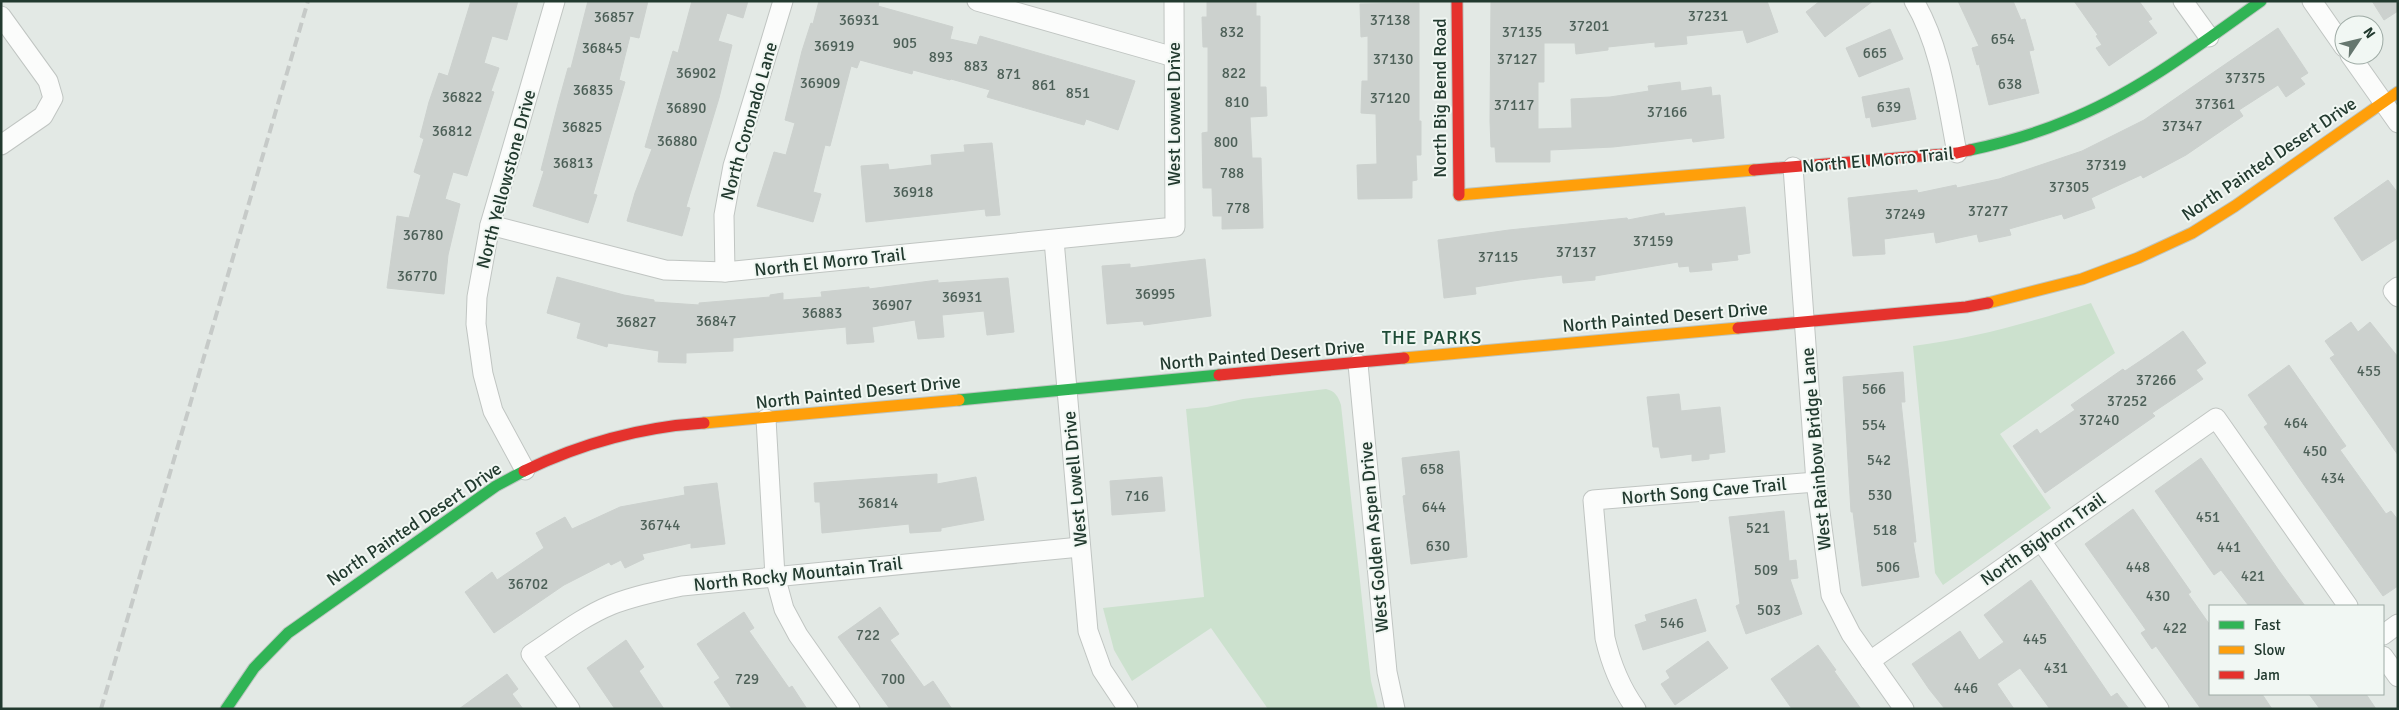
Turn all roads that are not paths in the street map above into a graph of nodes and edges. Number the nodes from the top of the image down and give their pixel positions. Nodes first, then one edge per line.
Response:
1 (556, 1) edge
2 (784, 1) edge
3 (977, 1) edge
4 (1174, 1) edge
5 (1457, 1) edge
6 (1914, 1) edge
7 (2183, 1) edge
8 (2261, 1) edge
9 (2312, 1) edge
10 (1, 16) edge
11 (2334, 33) edge
12 (2209, 38) junction
13 (1174, 57) junction
14 (2360, 65) edge
15 (2391, 97) edge
16 (2398, 123) edge
17 (1, 145) edge
18 (1958, 153) junction
19 (1793, 167) junction
20 (1457, 195) joint
21 (490, 226) junction
22 (1175, 227) joint
23 (1054, 240) junction
24 (725, 272) junction
25 (1804, 322) junction
26 (1358, 364) junction
27 (1068, 389) junction
28 (766, 420) junction
29 (525, 470) junction
30 (1816, 482) junction
31 (2041, 541) junction
32 (1080, 547) junction
33 (776, 576) junction
34 (2347, 605) edge
35 (2398, 624) edge
36 (2384, 634) edge
37 (2384, 657) edge
38 (1870, 661) junction
39 (2398, 677) edge
40 (226, 709) edge
41 (570, 709) edge
42 (850, 709) edge
43 (1128, 709) edge
44 (1395, 709) edge
45 (1636, 709) edge
46 (1904, 709) edge
47 (2159, 709) edge

1 - 21 street, North Yellowstone Drive
2 - 24 street, North Coronado Lane
3 - 13 street
4 - 13 street, West Lowwel Drive
5 - 20 street, North Big Bend Road
6 - 18 street
7 - 12 street
8 - 12 street, North El Morro Trail
9 - 11 street
10 - 17 street
12 - 18 street, North El Morro Trail
13 - 22 street, West Lowwel Drive
14 - 15 street
15 - 16 street
15 - 25 street, North Painted Desert Drive
18 - 19 street, North El Morro Trail
19 - 20 street, North El Morro Trail
19 - 25 street, West Rainbow Bridge Lane
21 - 24 street, North El Morro Trail
21 - 29 street, North Yellowstone Drive
22 - 23 street, North El Morro Trail
23 - 24 street, North El Morro Trail
23 - 27 street, West Lowell Drive
25 - 26 street, North Painted Desert Drive
25 - 30 street, West Rainbow Bridge Lane
26 - 27 street, North Painted Desert Drive
26 - 44 street, West Golden Aspen Drive
27 - 28 street, North Painted Desert Drive
27 - 32 street, West Lowell Drive
28 - 29 street, North Painted Desert Drive
28 - 33 street
29 - 40 street, North Painted Desert Drive
30 - 38 street, West Rainbow Bridge Lane
30 - 45 street, North Song Cave Trail
31 - 34 street, North Bighorn Trail
31 - 38 street, North Bighorn Trail
31 - 47 street
32 - 33 street, North Rocky Mountain Trail
32 - 43 street, West Lowell Drive
33 - 41 street, North Rocky Mountain Trail
33 - 42 street
35 - 36 street
37 - 39 street
38 - 46 street, West Rainbow Bridge Lane

